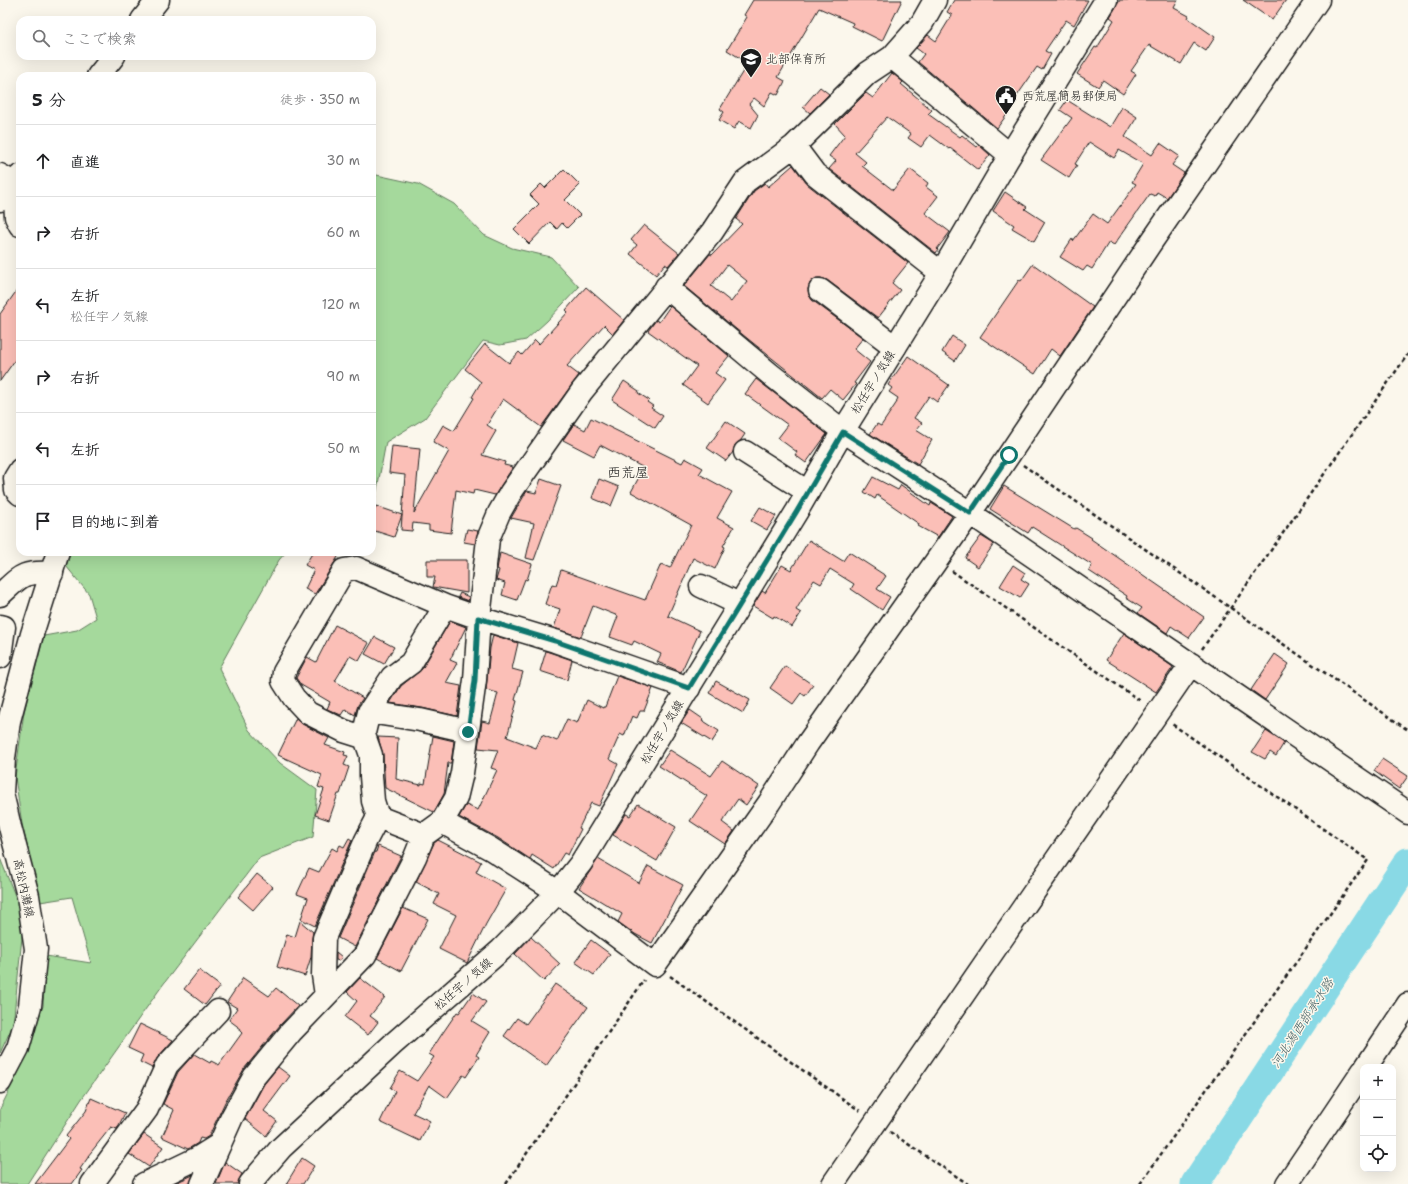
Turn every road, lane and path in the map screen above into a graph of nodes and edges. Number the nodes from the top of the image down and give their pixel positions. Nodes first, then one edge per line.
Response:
1 (158, 0) edge
2 (935, 0) edge
3 (1106, 0) edge
4 (1318, 0) edge
5 (145, 16) edge
6 (892, 57) junction
7 (111, 60) edge
8 (101, 72) edge
9 (794, 146) junction
10 (1010, 155) junction
11 (11, 178) edge
12 (0, 200) edge
13 (16, 217) edge
14 (941, 273) junction
15 (666, 287) junction
16 (820, 290) dead end
17 (895, 347) junction
18 (1408, 354) edge
19 (843, 432) junction
20 (745, 452) dead end
21 (1009, 455) junction
22 (16, 476) edge
23 (16, 490) edge
24 (808, 492) junction
25 (970, 513) junction
26 (57, 556) edge
27 (937, 561) junction
28 (52, 573) junction
29 (701, 586) dead end
30 (0, 595) edge
31 (739, 604) junction
32 (445, 606) junction
33 (1231, 608) junction
34 (478, 618) junction
35 (0, 626) edge
36 (0, 657) edge
37 (1191, 664) junction
38 (689, 688) junction
39 (369, 712) junction
40 (1157, 713) junction
41 (1408, 730) edge
42 (468, 732) junction
43 (363, 737) junction
44 (2, 751) edge
45 (1406, 812) edge
46 (378, 817) junction
47 (442, 822) junction
48 (424, 835) junction
49 (558, 892) junction
50 (655, 965) junction
51 (326, 995) junction
52 (1408, 1004) edge
53 (218, 1011) dead end
54 (1368, 1064) edge
55 (1360, 1075) edge
56 (0, 1082) edge
57 (875, 1122) junction
58 (220, 1144) junction
59 (92, 1184) edge
60 (144, 1184) edge
61 (202, 1184) edge
62 (250, 1184) edge
63 (506, 1184) edge
64 (833, 1184) edge
65 (968, 1184) edge
66 (1140, 1184) edge
67 (1287, 1184) edge

1 - 5 street
2 - 6 street
3 - 10 street, 松任宇ノ気線
4 - 21 street
6 - 9 street
6 - 10 street
7 - 8 street
9 - 14 street
9 - 15 street
10 - 14 street, 松任宇ノ気線
11 - 12 street
11 - 13 street
14 - 17 street, 松任宇ノ気線
15 - 19 street
15 - 34 street
16 - 17 street
17 - 19 street, 松任宇ノ気線
18 - 33 path
19 - 24 street, 松任宇ノ気線
19 - 25 street
20 - 24 street
21 - 25 street
21 - 33 path
22 - 23 street
24 - 31 street, 松任宇ノ気線
25 - 27 street
25 - 37 street
26 - 28 street, 高松内灘線
27 - 40 path
27 - 50 street
28 - 30 street
28 - 44 street, 高松内灘線
29 - 31 street
31 - 38 street, 松任宇ノ気線
32 - 34 street
32 - 39 street
32 - 43 street
33 - 37 path
33 - 41 path
34 - 38 street
34 - 42 street
35 - 36 street
37 - 40 street
37 - 45 street
38 - 49 street, 松任宇ノ気線
39 - 42 street
39 - 43 street
40 - 57 street
40 - 66 path
42 - 47 street
43 - 46 street
44 - 56 street, 高松内灘線
46 - 48 street
46 - 51 street
47 - 48 street
47 - 49 street
48 - 51 street
49 - 50 street
49 - 62 street, 松任宇ノ気線
50 - 57 path
50 - 63 path
51 - 58 street
52 - 54 street
53 - 59 street
55 - 67 street
57 - 64 street
57 - 65 path
58 - 60 street
58 - 61 street

